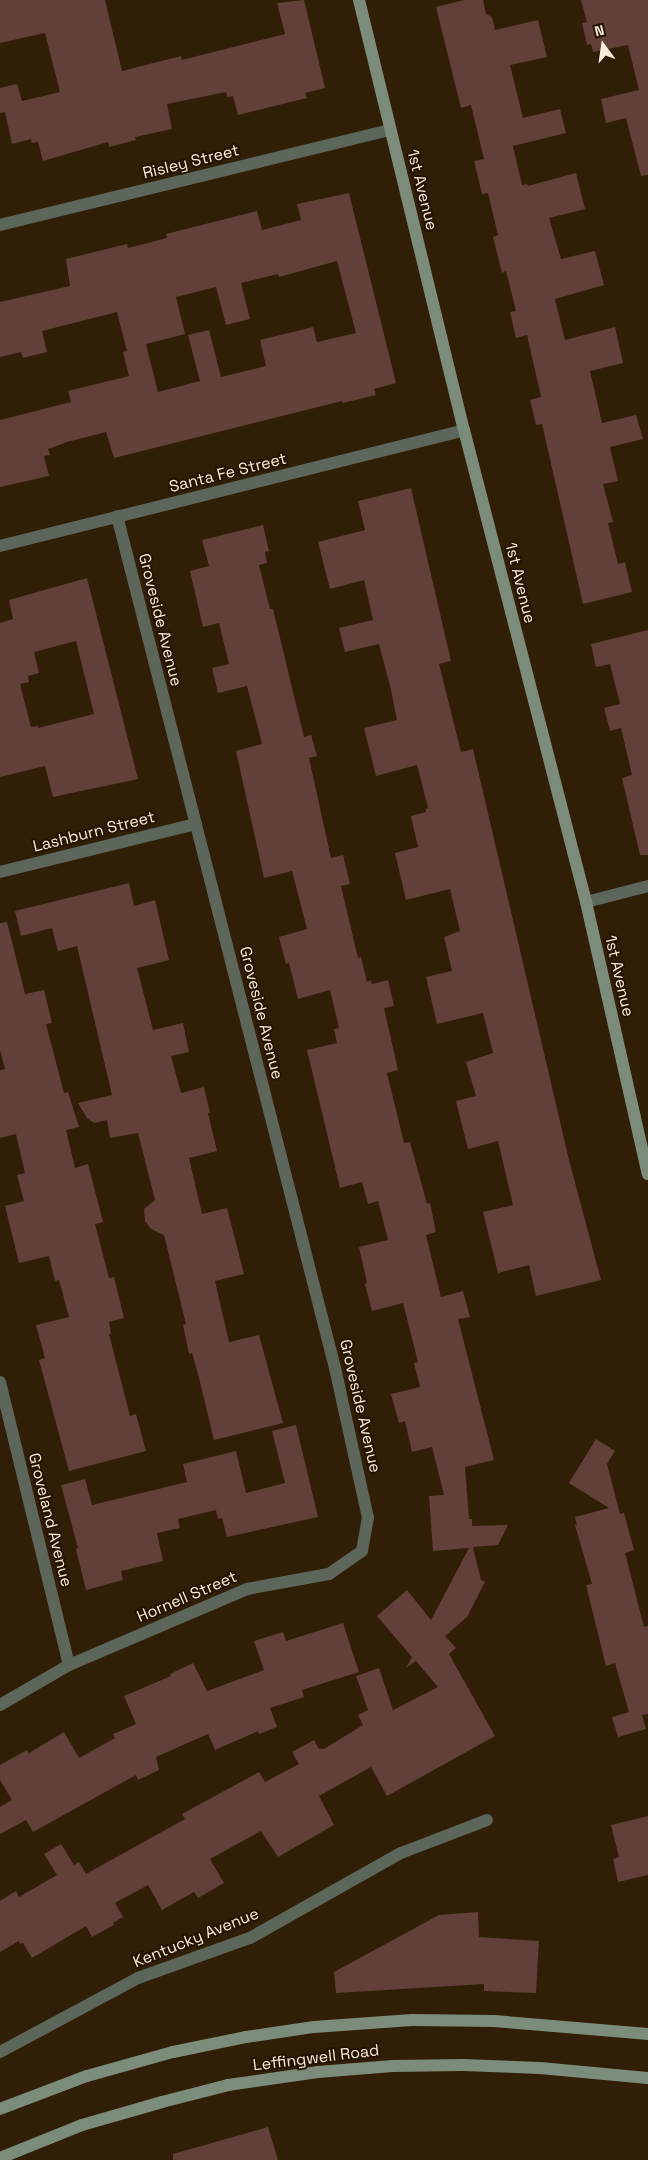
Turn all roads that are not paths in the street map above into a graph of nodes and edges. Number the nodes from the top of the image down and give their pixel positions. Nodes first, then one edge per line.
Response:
1 (360, 0) edge
2 (390, 130) junction
3 (0, 225) edge
4 (464, 430) junction
5 (117, 516) junction
6 (0, 546) edge
7 (196, 824) junction
8 (0, 872) edge
9 (648, 886) edge
10 (586, 902) junction
11 (648, 1174) edge
12 (0, 1382) edge
13 (368, 1518) joint
14 (69, 1665) junction
15 (0, 1705) edge
16 (487, 1820) dead end
17 (648, 2034) edge
18 (0, 2052) edge
19 (648, 2078) edge
20 (0, 2109) edge
21 (0, 2158) edge

1 - 2 main road, 1st Avenue
2 - 3 street, Risley Street
2 - 4 main road, 1st Avenue
4 - 5 street, Santa Fe Street
4 - 10 main road, 1st Avenue
5 - 6 street, Santa Fe Street
5 - 7 street, Groveside Avenue
7 - 8 street, Lashburn Street
7 - 13 street, Groveside Avenue
9 - 10 street
10 - 11 main road, 1st Avenue
12 - 14 street, Groveland Avenue
13 - 14 street, Hornell Street
14 - 15 street, Hornell Street
16 - 18 street, Kentucky Avenue
17 - 20 main road, Leffingwell Road
19 - 21 main road, Leffingwell Road

